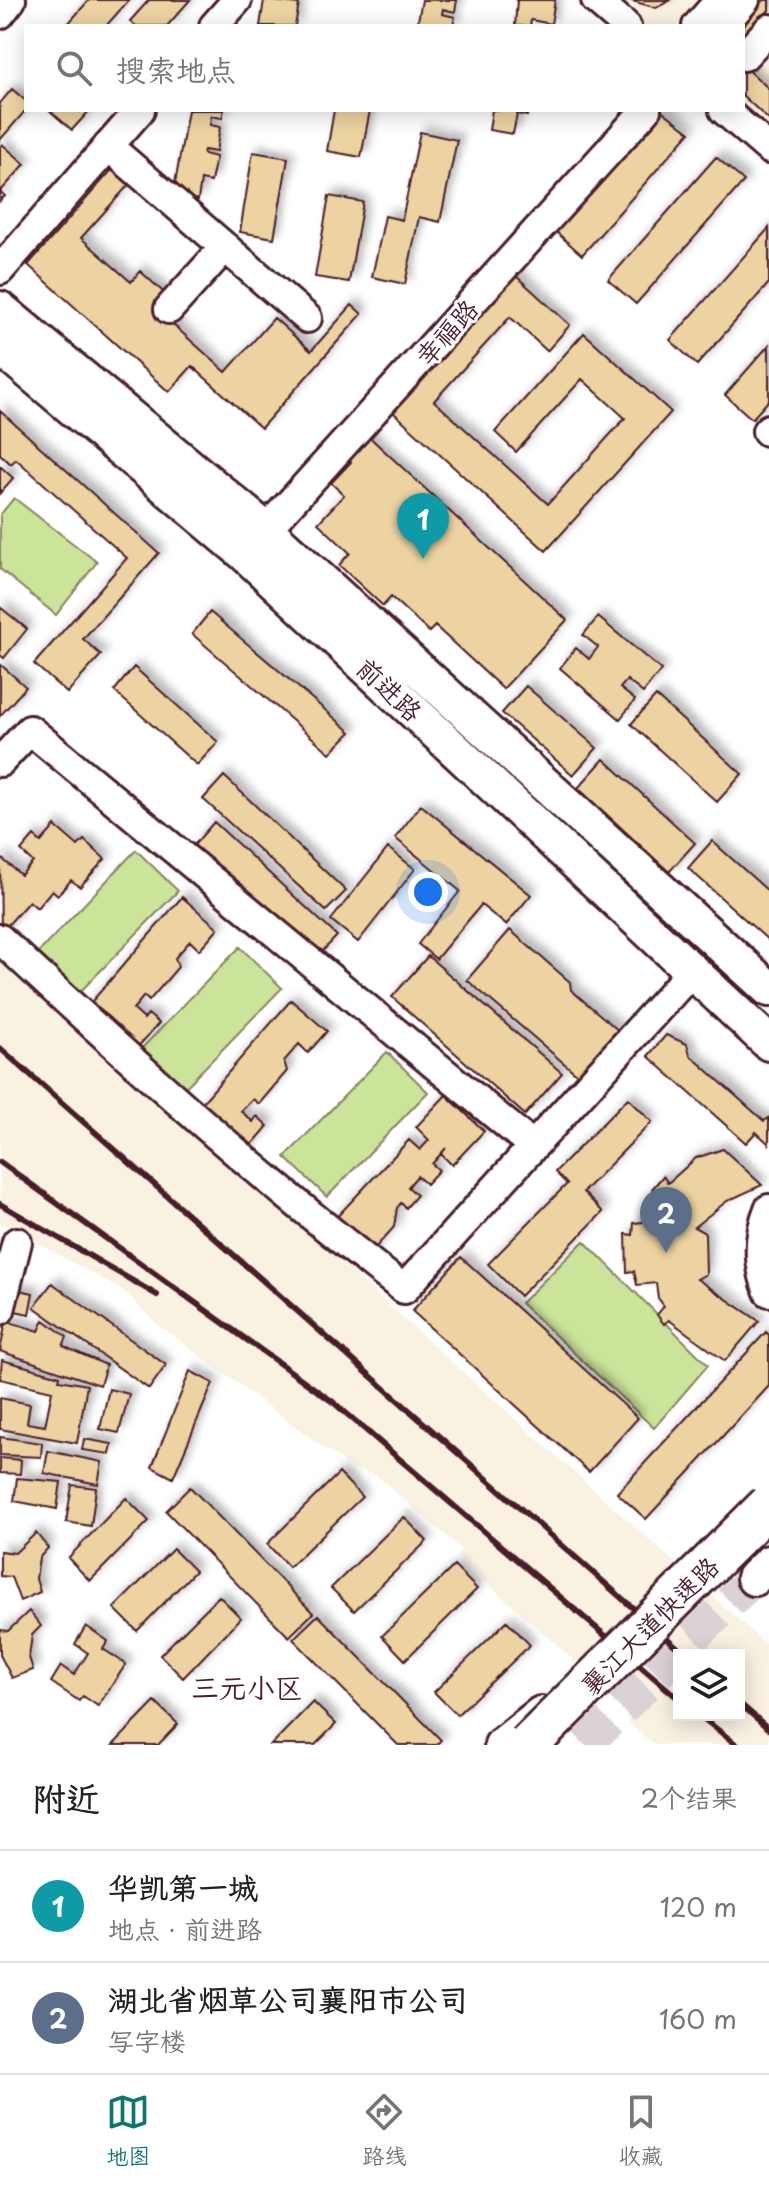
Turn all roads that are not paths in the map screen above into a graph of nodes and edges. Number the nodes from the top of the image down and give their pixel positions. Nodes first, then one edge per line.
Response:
1 (11, 0) edge
2 (237, 0) edge
3 (596, 0) edge
4 (720, 0) edge
5 (745, 0) edge
6 (0, 14) edge
7 (216, 24) edge
8 (624, 24) edge
9 (699, 24) edge
10 (724, 24) edge
11 (769, 29) edge
12 (745, 55) edge
13 (138, 112) edge
14 (620, 112) edge
15 (644, 112) edge
16 (726, 112) edge
17 (108, 146) junction
18 (769, 149) edge
19 (225, 247) junction
20 (0, 270) edge
21 (0, 309) edge
22 (169, 309) dead end
23 (307, 318) dead end
24 (0, 347) edge
25 (249, 536) junction
26 (0, 762) edge
27 (0, 939) edge
28 (692, 971) junction
29 (769, 989) edge
30 (769, 1043) edge
31 (533, 1146) junction
32 (769, 1209) edge
33 (17, 1242) dead end
34 (769, 1292) edge
35 (0, 1310) edge
36 (769, 1490) edge
37 (769, 1505) edge
38 (716, 1543) dead end
39 (764, 1562) edge
40 (534, 1729) edge
41 (502, 1745) edge
42 (567, 1745) edge

1 - 6 street
2 - 7 street
3 - 8 street
4 - 9 street
5 - 10 street
11 - 12 street
13 - 17 street
14 - 25 street, 幸福路
15 - 25 street, 幸福路
16 - 18 street
17 - 19 street
17 - 20 street
19 - 22 street
19 - 23 street
21 - 25 main road, 前进路
24 - 25 main road, 前进路
25 - 28 main road, 前进路
25 - 29 main road, 前进路
26 - 31 street
27 - 31 street
28 - 30 main road, 前进路
28 - 31 street
32 - 34 street
33 - 35 street
36 - 38 main road
37 - 40 highway, 襄江大道快速路, bridge
39 - 42 highway, 襄江大道快速路
40 - 41 main road

